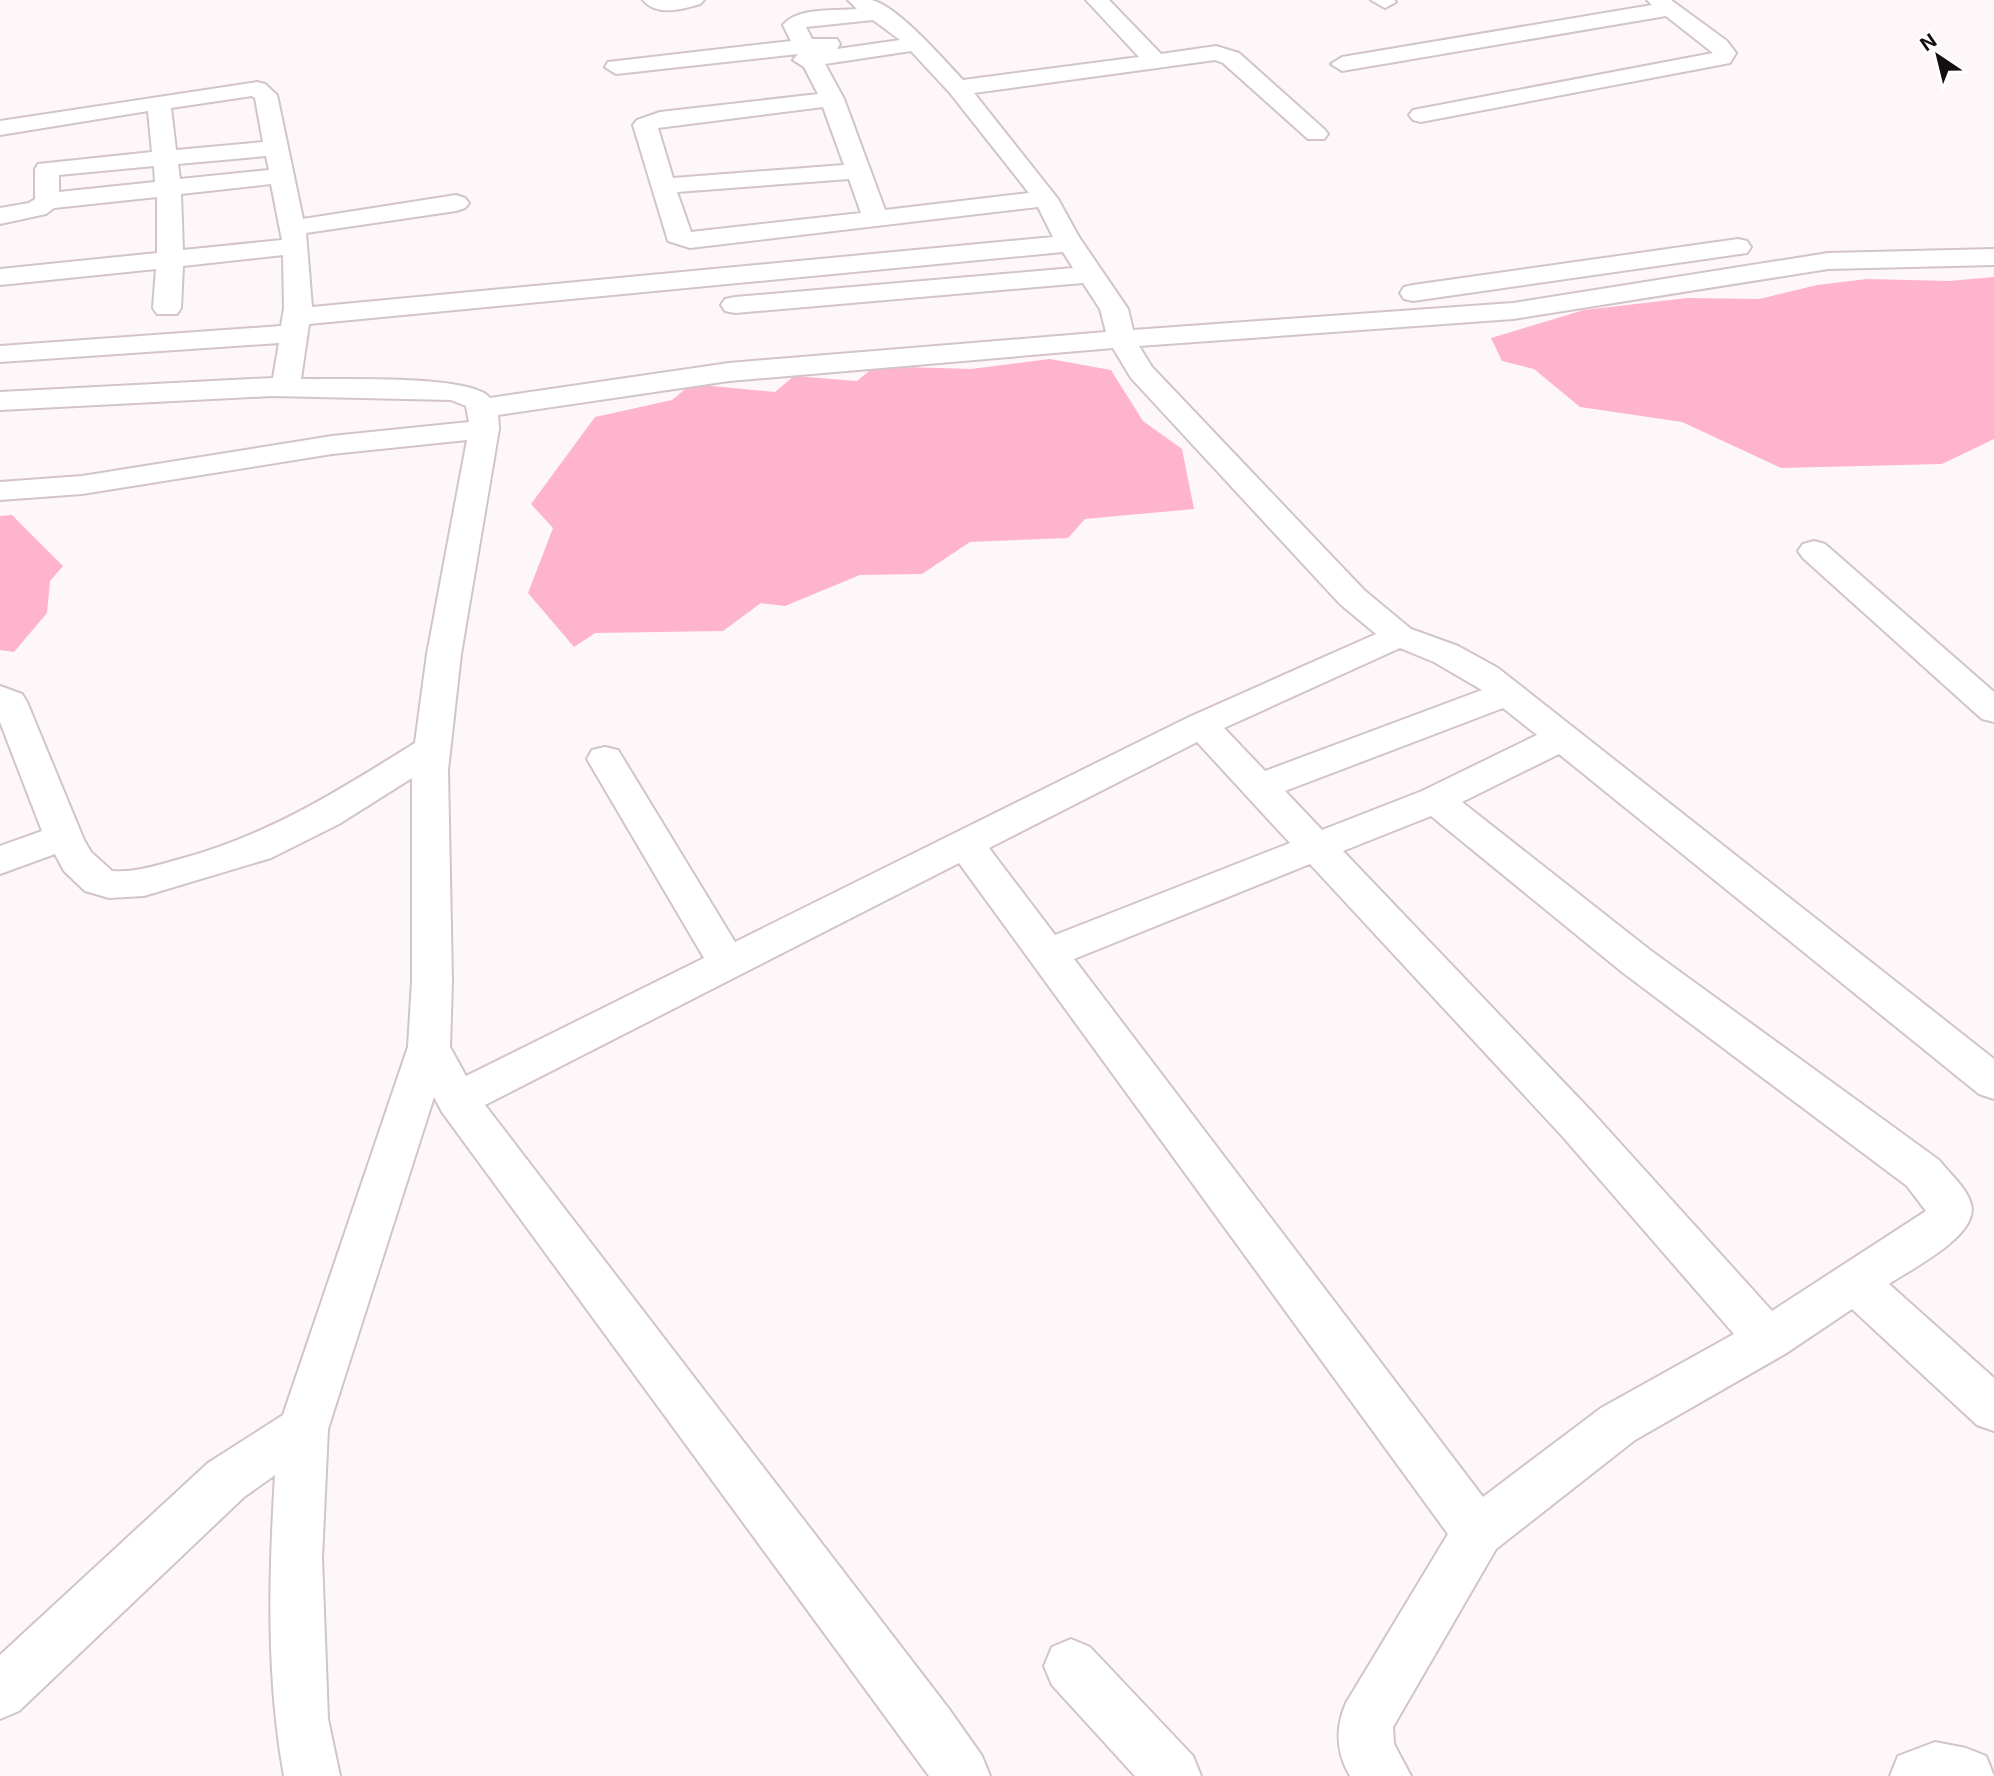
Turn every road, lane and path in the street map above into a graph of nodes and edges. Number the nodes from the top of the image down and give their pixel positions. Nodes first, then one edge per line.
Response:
1 (654, 0) edge
2 (693, 0) edge
3 (1097, 0) edge
4 (1616, 0) edge
5 (1663, 4) edge
6 (871, 5) edge
7 (1638, 14) junction
8 (794, 26) junction
9 (767, 28) dead end
10 (911, 38) junction
11 (808, 53) junction
12 (1156, 60) junction
13 (1342, 64) dead end
14 (616, 67) dead end
15 (774, 76) junction
16 (635, 79) dead end
17 (958, 89) junction
18 (832, 99) junction
19 (159, 103) junction
20 (1421, 115) dead end
21 (48, 120) junction
22 (0, 128) edge
23 (1316, 134) dead end
24 (275, 148) junction
25 (164, 157) junction
26 (47, 169) junction
27 (857, 170) junction
28 (280, 176) junction
29 (665, 186) junction
30 (166, 189) junction
31 (1046, 199) junction
32 (47, 201) junction
33 (456, 203) dead end
34 (0, 216) edge
35 (875, 217) junction
36 (1066, 235) junction
37 (294, 237) junction
38 (170, 257) junction
39 (1994, 257) edge
40 (1784, 267) junction
41 (1092, 274) junction
42 (0, 277) edge
43 (735, 305) dead end
44 (167, 308) dead end
45 (1282, 308) dead end
46 (296, 315) junction
47 (1121, 338) junction
48 (0, 354) edge
49 (285, 387) junction
50 (0, 401) edge
51 (484, 419) junction
52 (0, 491) edge
53 (1814, 551) dead end
54 (1399, 636) junction
55 (1994, 667) edge
56 (1960, 680) junction
57 (1508, 693) junction
58 (0, 696) edge
59 (1994, 711) edge
60 (1201, 725) junction
61 (1563, 737) junction
62 (433, 748) junction
63 (605, 759) dead end
64 (1259, 787) junction
65 (1436, 800) junction
66 (65, 836) junction
67 (965, 843) junction
68 (1314, 847) junction
69 (0, 861) edge
70 (1049, 953) junction
71 (727, 963) junction
72 (429, 1047) junction
73 (1994, 1082) edge
74 (457, 1100) junction
75 (1854, 1282) junction
76 (1768, 1339) junction
77 (1994, 1409) edge
78 (303, 1429) junction
79 (1478, 1532) junction
80 (1071, 1666) dead end
81 (0, 1692) edge
82 (312, 1776) edge
83 (962, 1776) edge
84 (1173, 1776) edge
85 (1383, 1776) edge
86 (1919, 1776) edge
87 (1966, 1776) edge

1 - 2 street
3 - 12 street
4 - 7 street
5 - 7 street
5 - 20 street
6 - 8 street
6 - 10 street
7 - 13 street
8 - 9 street
8 - 11 street
10 - 11 street
10 - 17 street
11 - 15 street
11 - 18 street
12 - 17 street
12 - 23 street
14 - 15 street
15 - 16 street
15 - 18 street
15 - 29 street
17 - 31 street
18 - 27 street
19 - 21 street
19 - 24 street
19 - 25 street
21 - 22 street
21 - 26 street
24 - 25 street
24 - 28 street
25 - 26 street
25 - 30 street
26 - 32 street
27 - 29 street
27 - 35 street
28 - 30 street
28 - 37 street
29 - 35 street
30 - 32 street
30 - 38 street
31 - 35 street
31 - 36 street
32 - 34 street
33 - 37 street
36 - 41 street
36 - 46 street
37 - 38 street
37 - 46 street
38 - 42 street
38 - 44 street
39 - 40 street
40 - 45 street
40 - 47 street
41 - 43 street
41 - 47 street
46 - 48 street
46 - 49 street
47 - 51 street
47 - 54 street
49 - 50 street
49 - 51 street
51 - 52 street
51 - 62 street
53 - 56 street
54 - 57 street
54 - 60 street
55 - 56 street
56 - 59 street
57 - 61 street
57 - 64 street
58 - 66 street
60 - 64 street
60 - 67 street
61 - 65 street
61 - 73 street
62 - 66 street
62 - 72 street
63 - 71 street
64 - 68 street
65 - 68 street
65 - 75 street
66 - 69 street
67 - 70 street
67 - 71 street
68 - 70 street
68 - 76 street
70 - 79 street
71 - 74 street
72 - 74 street
72 - 78 street
74 - 83 street
75 - 76 street
75 - 77 street
76 - 79 street
78 - 81 street
78 - 82 street
79 - 85 street
80 - 84 street
86 - 87 street

